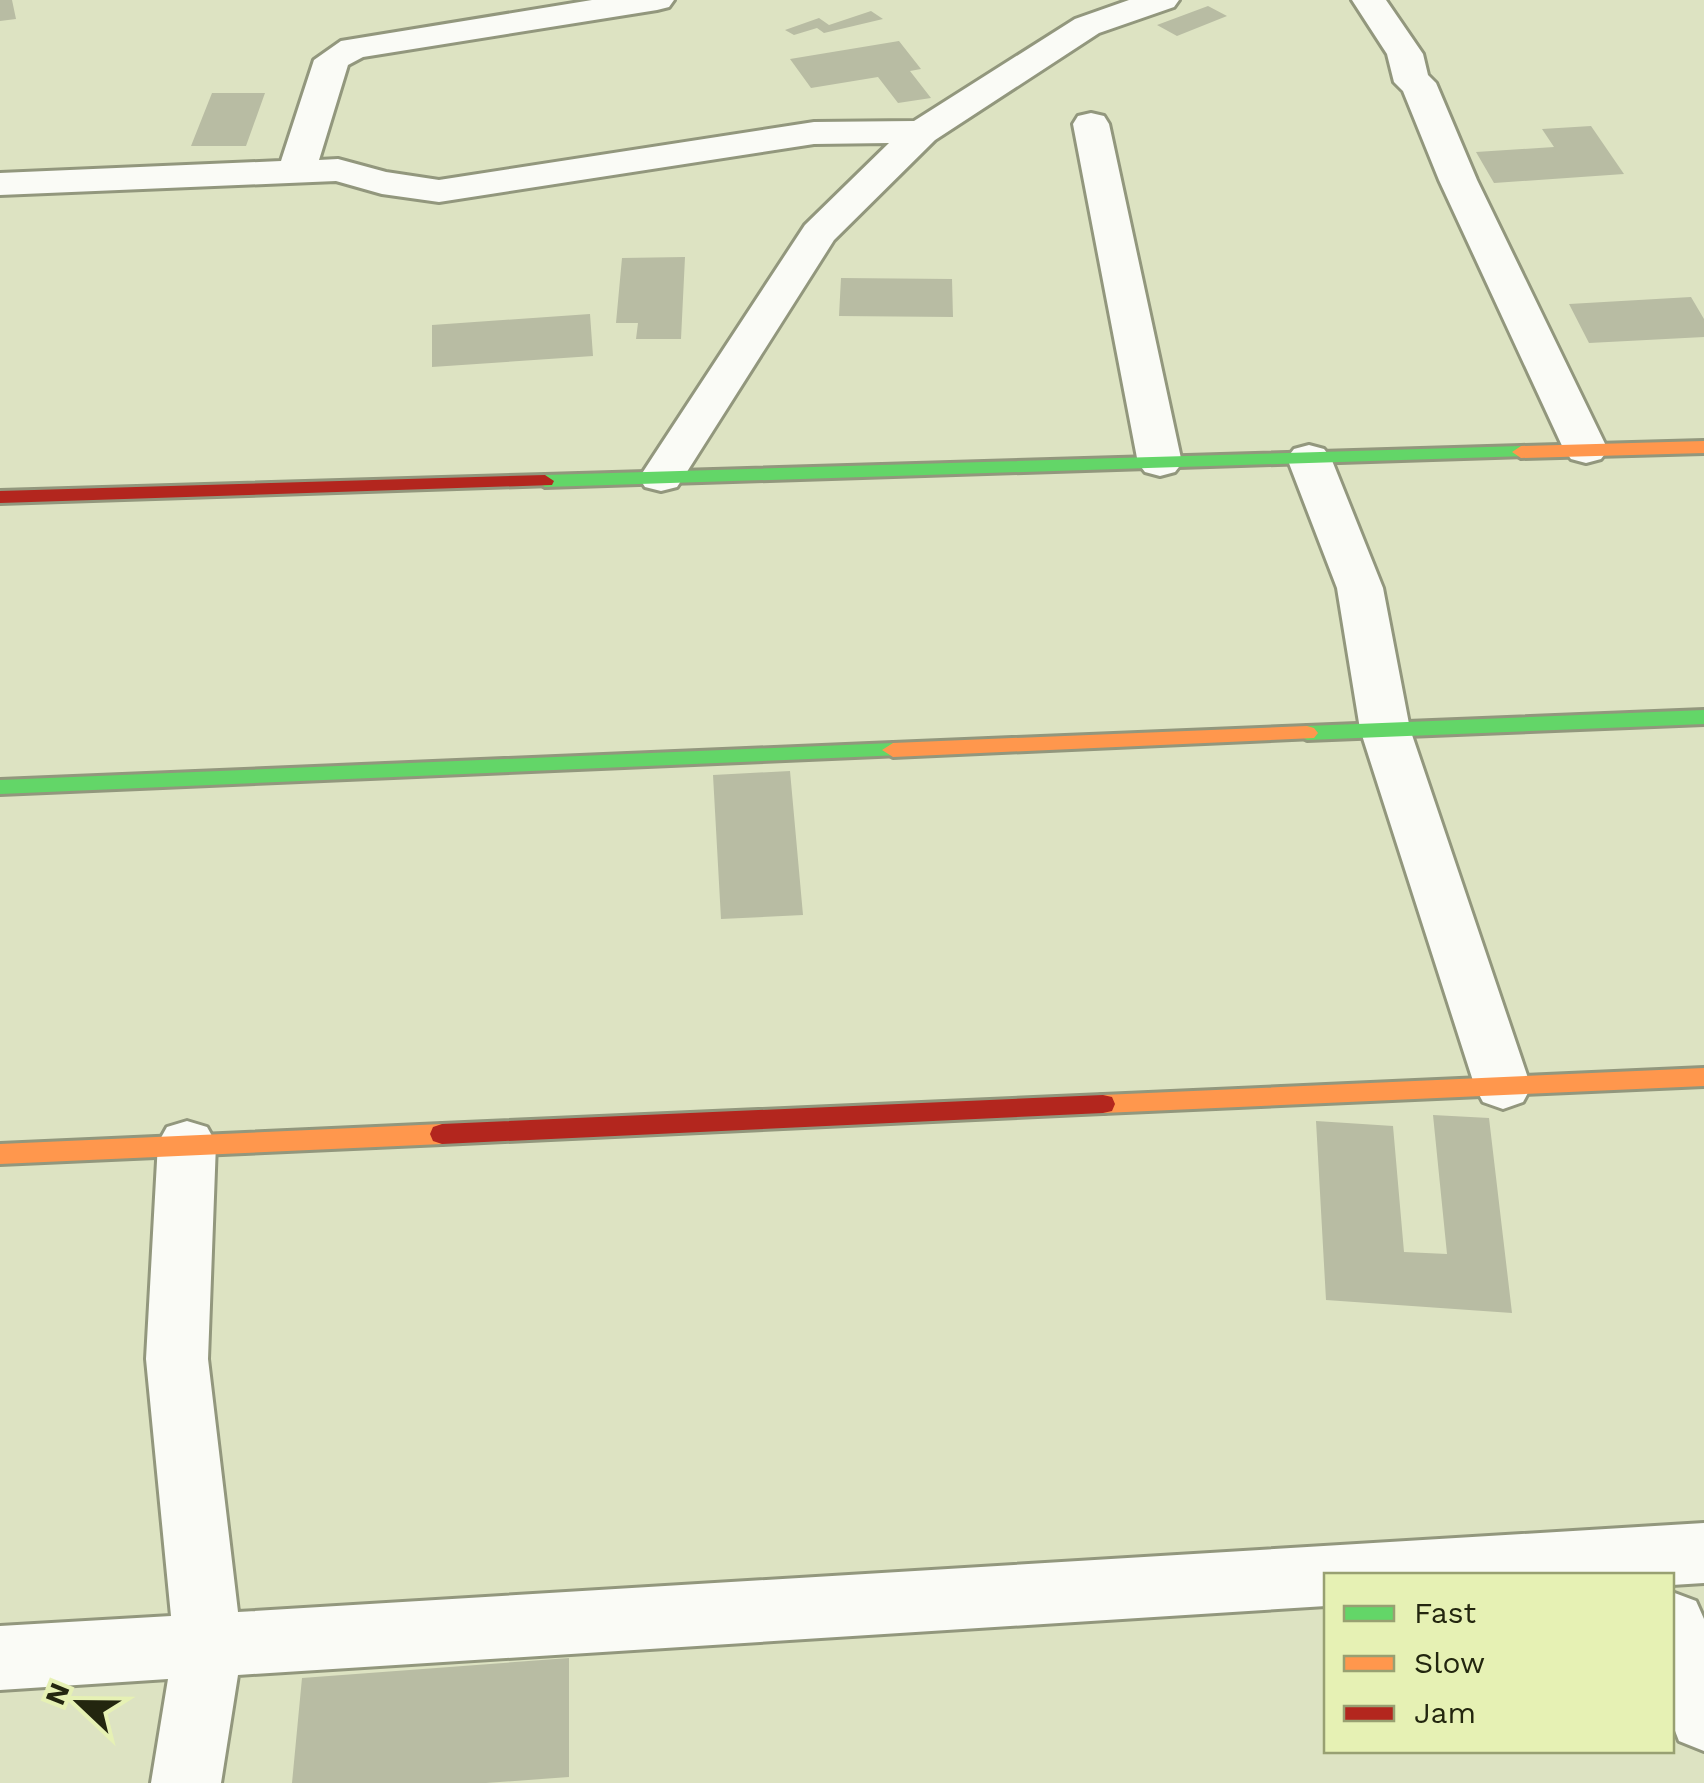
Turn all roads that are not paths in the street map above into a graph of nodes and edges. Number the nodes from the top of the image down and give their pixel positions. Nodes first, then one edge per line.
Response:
1 (657, 0) edge
2 (1162, 0) edge
3 (1369, 0) edge
4 (1068, 18) edge
5 (1091, 124) dead end
6 (922, 132) junction
7 (296, 172) junction
8 (0, 184) edge
9 (1704, 446) edge
10 (1586, 450) junction
11 (1309, 458) junction
12 (1160, 462) junction
13 (661, 478) junction
14 (0, 497) edge
15 (1704, 717) edge
16 (1384, 729) junction
17 (0, 787) edge
18 (1704, 1077) edge
19 (1503, 1087) junction
20 (187, 1143) junction
21 (0, 1154) edge
22 (1669, 1561) edge
23 (1401, 1573) edge
24 (1324, 1576) edge
25 (1674, 1629) edge
26 (208, 1645) junction
27 (0, 1658) edge
28 (1704, 1718) edge
29 (186, 1783) edge

1 - 7 street
2 - 4 street
3 - 10 street
4 - 6 street
5 - 12 street
6 - 7 street
6 - 13 street
7 - 8 street
9 - 10 street
10 - 11 street
11 - 12 street
11 - 16 street
12 - 13 street
13 - 14 street
15 - 16 street
16 - 17 street
16 - 19 street
18 - 19 street
19 - 20 street
20 - 21 street
20 - 26 street
22 - 23 street
24 - 26 street
25 - 28 street
26 - 27 street
26 - 29 street

